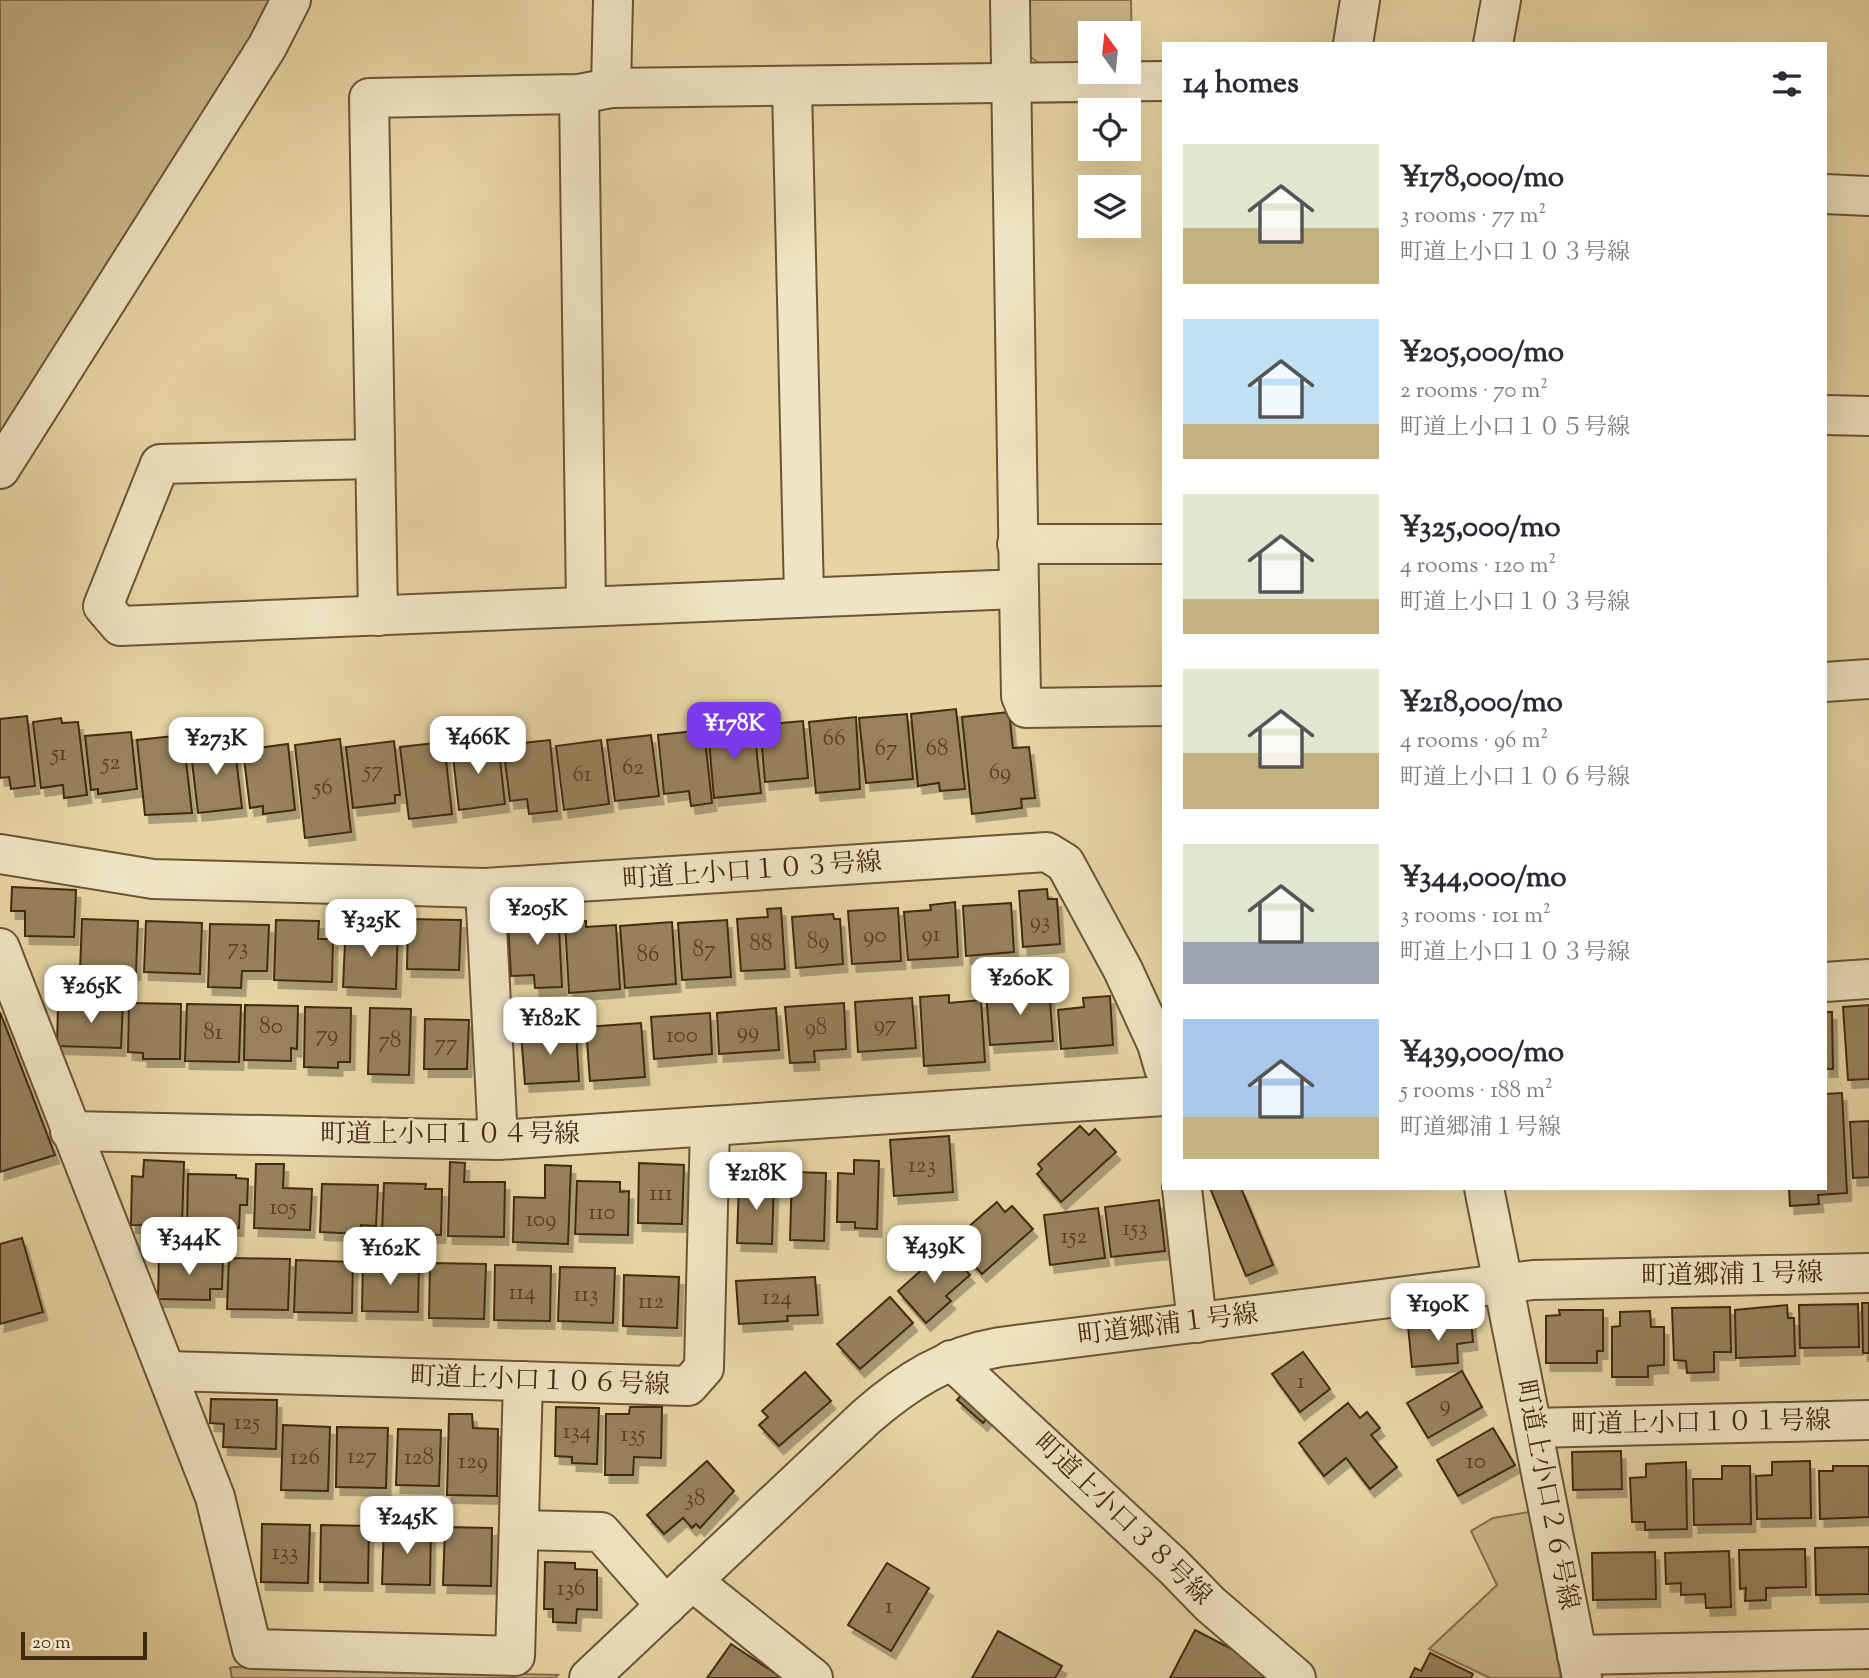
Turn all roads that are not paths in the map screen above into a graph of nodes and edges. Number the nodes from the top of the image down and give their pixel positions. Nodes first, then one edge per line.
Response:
1 (291, 0) edge
2 (613, 0) edge
3 (1010, 0) edge
4 (1360, 0) edge
5 (1501, 0) edge
6 (1353, 42) edge
7 (1493, 42) edge
8 (1162, 81) edge
9 (1009, 84) junction
10 (792, 88) junction
11 (595, 91) junction
12 (1827, 194) edge
13 (1869, 196) edge
14 (1827, 415) edge
15 (1869, 416) edge
16 (374, 459) junction
17 (0, 469) edge
18 (1017, 544) junction
19 (1162, 544) edge
20 (1019, 589) junction
21 (804, 596) junction
22 (586, 606) junction
23 (377, 616) junction
24 (1869, 679) edge
25 (1827, 682) edge
26 (1162, 706) edge
27 (0, 854) edge
28 (485, 888) junction
29 (0, 948) edge
30 (1869, 979) edge
31 (1827, 982) edge
32 (1162, 1061) edge
33 (1162, 1097) edge
34 (710, 1126) junction
35 (70, 1131) junction
36 (498, 1140) junction
37 (1182, 1190) edge
38 (1485, 1190) edge
39 (1869, 1273) edge
40 (1504, 1282) junction
41 (1197, 1324) junction
42 (951, 1360) junction
43 (168, 1371) junction
44 (523, 1381) junction
45 (1869, 1420) edge
46 (1533, 1428) junction
47 (519, 1531) junction
48 (679, 1593) junction
49 (1869, 1649) edge
50 (1580, 1666) edge
51 (589, 1678) edge
52 (813, 1678) edge
53 (1296, 1678) edge

1 - 17 street
2 - 11 street
3 - 9 street
4 - 6 street
5 - 7 street
8 - 9 street
9 - 10 street
9 - 18 street
10 - 11 street
10 - 21 street
11 - 16 street
11 - 22 street
12 - 13 street
14 - 15 street
16 - 23 street
16 - 23 street
18 - 19 street
18 - 20 street
20 - 21 street
20 - 26 street
21 - 22 street
22 - 23 street
24 - 25 street
27 - 28 street, 町道上小口１０３号線
28 - 32 street, 町道上小口１０３号線
28 - 36 street
29 - 35 street
30 - 31 street
33 - 34 street, 町道上小口１０４号線
34 - 36 street, 町道上小口１０４号線
34 - 44 street, 町道上小口１０６号線
35 - 36 street, 町道上小口１０４号線
35 - 43 street
37 - 41 street
38 - 40 street, 町道上小口２６号線
39 - 40 street, 町道郷浦１号線
40 - 41 street, 町道郷浦１号線
40 - 46 street, 町道上小口２６号線
41 - 42 street, 町道郷浦１号線
42 - 48 street, 町道郷浦１号線
42 - 53 street, 町道上小口３８号線
43 - 44 street, 町道上小口１０６号線
43 - 47 street
44 - 47 street
45 - 46 street, 町道上小口１０１号線
46 - 50 street, 町道上小口２６号線
47 - 48 street
48 - 51 street, 町道郷浦１号線
48 - 52 street
49 - 50 street

